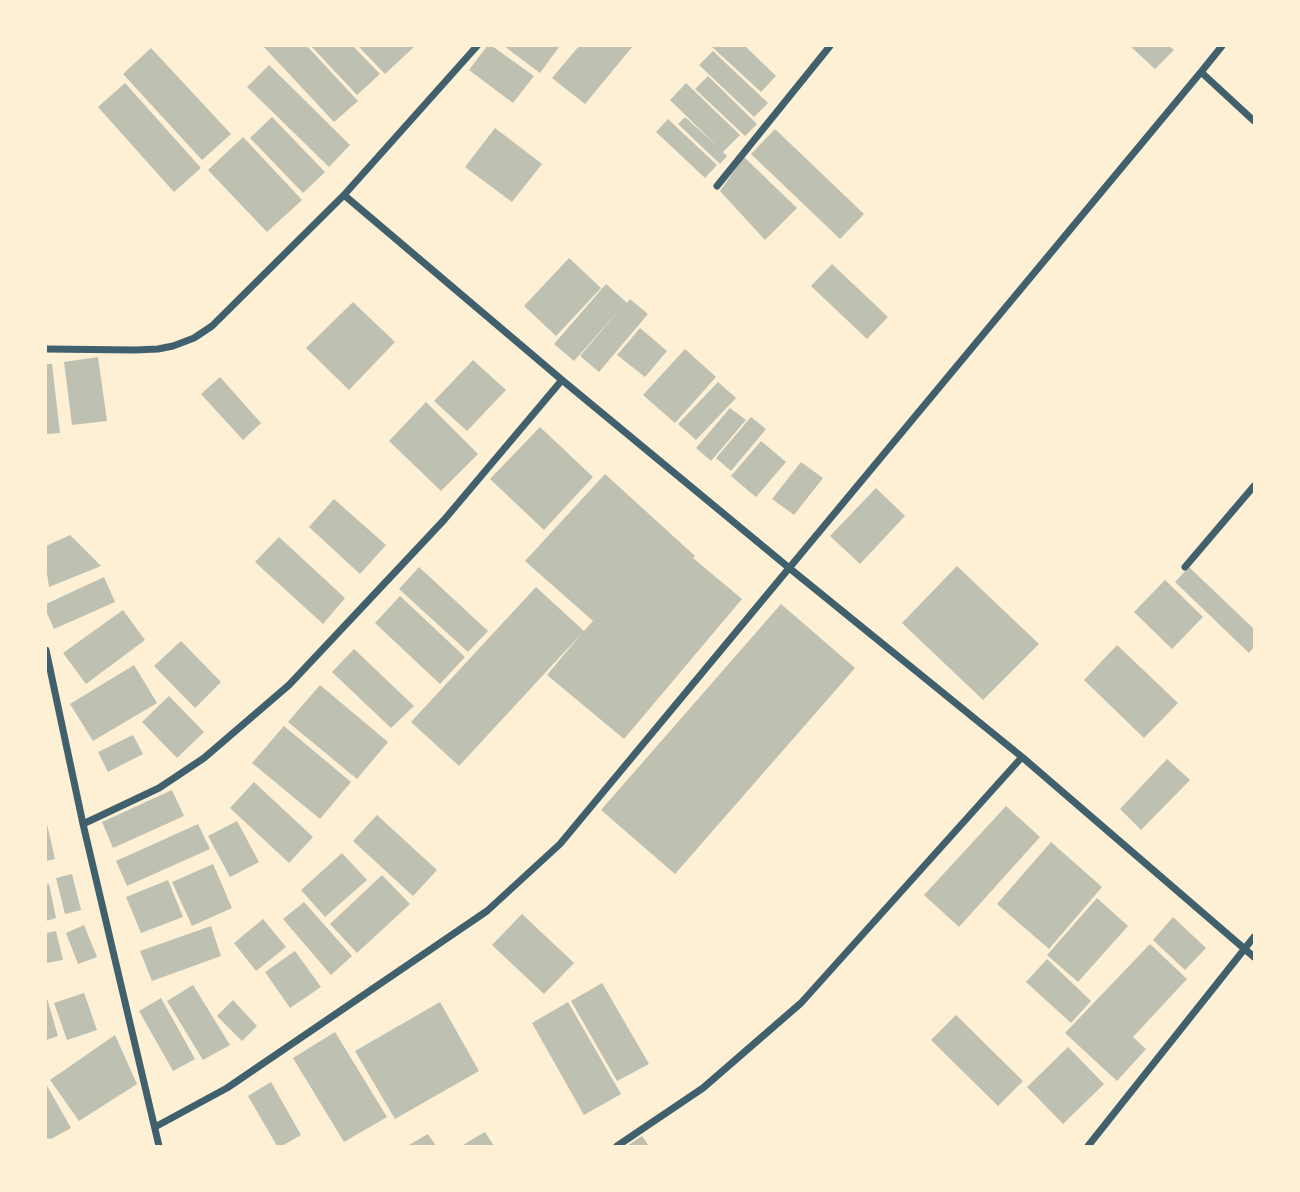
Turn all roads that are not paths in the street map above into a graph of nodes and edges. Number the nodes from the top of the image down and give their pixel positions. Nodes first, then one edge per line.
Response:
1 (477, 46) edge
2 (830, 46) edge
3 (1222, 46) edge
4 (1201, 72) junction
5 (1255, 121) edge
6 (717, 186) dead end
7 (344, 195) junction
8 (46, 349) edge
9 (562, 380) junction
10 (1255, 486) edge
11 (788, 567) junction
12 (1185, 567) dead end
13 (46, 650) edge
14 (1022, 757) junction
15 (83, 824) junction
16 (1255, 937) edge
17 (1245, 948) junction
18 (1255, 957) edge
19 (155, 1127) junction
20 (159, 1146) edge
21 (617, 1146) edge
22 (1088, 1146) edge

1 - 7 street
2 - 6 street
3 - 4 street
4 - 5 street
4 - 11 street
7 - 8 street
7 - 9 street
9 - 11 street
9 - 15 street
10 - 12 street
11 - 14 street
11 - 19 street
13 - 15 street
14 - 17 street
14 - 21 street
15 - 19 street
16 - 17 street
17 - 18 street
17 - 22 street
19 - 20 street

